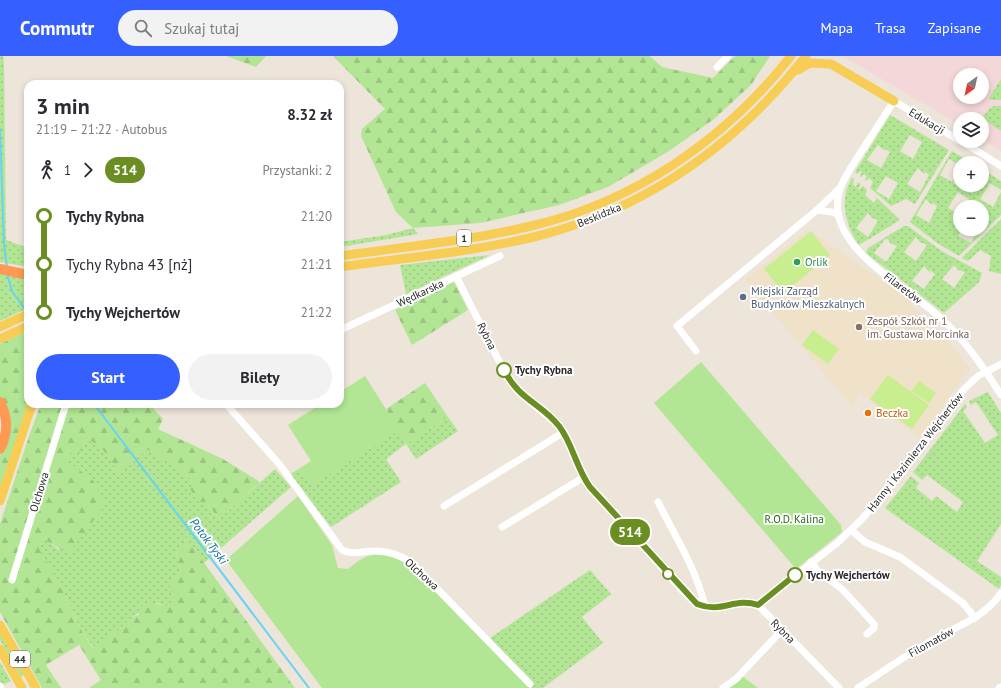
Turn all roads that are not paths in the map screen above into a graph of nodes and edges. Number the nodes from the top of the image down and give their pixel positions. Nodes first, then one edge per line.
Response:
1 (728, 56) edge
2 (782, 56) edge
3 (791, 56) edge
4 (806, 56) edge
5 (829, 60) edge
6 (717, 67) dead end
7 (777, 74) junction
8 (787, 80) junction
9 (894, 101) junction
10 (953, 137) edge
11 (971, 148) edge
12 (1001, 166) edge
13 (841, 187) junction
14 (817, 210) junction
15 (839, 215) junction
16 (344, 255) edge
17 (500, 256) dead end
18 (344, 266) edge
19 (0, 269) edge
20 (24, 273) edge
21 (456, 276) junction
22 (24, 315) edge
23 (0, 327) edge
24 (24, 327) edge
25 (344, 328) edge
26 (0, 339) edge
27 (696, 351) dead end
28 (1001, 364) edge
29 (987, 371) junction
30 (1001, 395) edge
31 (0, 402) edge
32 (31, 408) edge
33 (65, 408) edge
34 (230, 408) edge
35 (564, 432) junction
36 (0, 449) edge
37 (584, 478) junction
38 (0, 501) edge
39 (658, 502) dead end
40 (444, 506) dead end
41 (502, 527) dead end
42 (851, 530) junction
43 (811, 562) junction
44 (12, 580) dead end
45 (1001, 593) edge
46 (996, 599) junction
47 (758, 605) junction
48 (1001, 606) edge
49 (705, 607) junction
50 (975, 618) junction
51 (1, 626) edge
52 (782, 630) junction
53 (867, 634) dead end
54 (0, 649) edge
55 (530, 684) dead end
56 (22, 688) edge
57 (36, 688) edge
58 (723, 688) edge
59 (839, 688) edge
60 (858, 688) edge

1 - 6 street
2 - 7 main road
3 - 7 main road, Beskidzka / 1
4 - 8 main road, Beskidzka / 1
5 - 8 main road
5 - 9 main road
7 - 16 main road, Beskidzka / 1
8 - 18 main road, Beskidzka / 1
9 - 10 street, Edukacji
9 - 13 street, Filaretów
11 - 12 street, Edukacji
13 - 14 street, Filaretów
13 - 15 street, Filaretów
14 - 15 street
14 - 27 street, Filaretów
15 - 29 street, Filaretów
17 - 21 street, Wędkarska
19 - 20 highway
21 - 25 street, Wędkarska
21 - 35 street, Rybna
22 - 23 main road
24 - 26 main road
28 - 29 street, Hanny i Kazimierza Wejchertów
29 - 30 street, Filaretów
29 - 42 street, Hanny i Kazimierza Wejchertów
31 - 36 highway
32 - 38 main road
33 - 44 street, Olchowa
34 - 55 street, Olchowa
35 - 37 street, Rybna
35 - 40 street
37 - 41 street
37 - 49 street, Rybna
39 - 49 street
42 - 43 street, Hanny i Kazimierza Wejchertów
42 - 50 street
43 - 47 street, Hanny i Kazimierza Wejchertów
43 - 53 street
45 - 46 street, Filomatów
46 - 48 street
46 - 50 street, Filomatów
47 - 49 street
47 - 52 street, Rybna
50 - 60 street, Filomatów
51 - 57 main road, 44
52 - 58 street
52 - 59 street, Rybna
54 - 56 main road, 44

